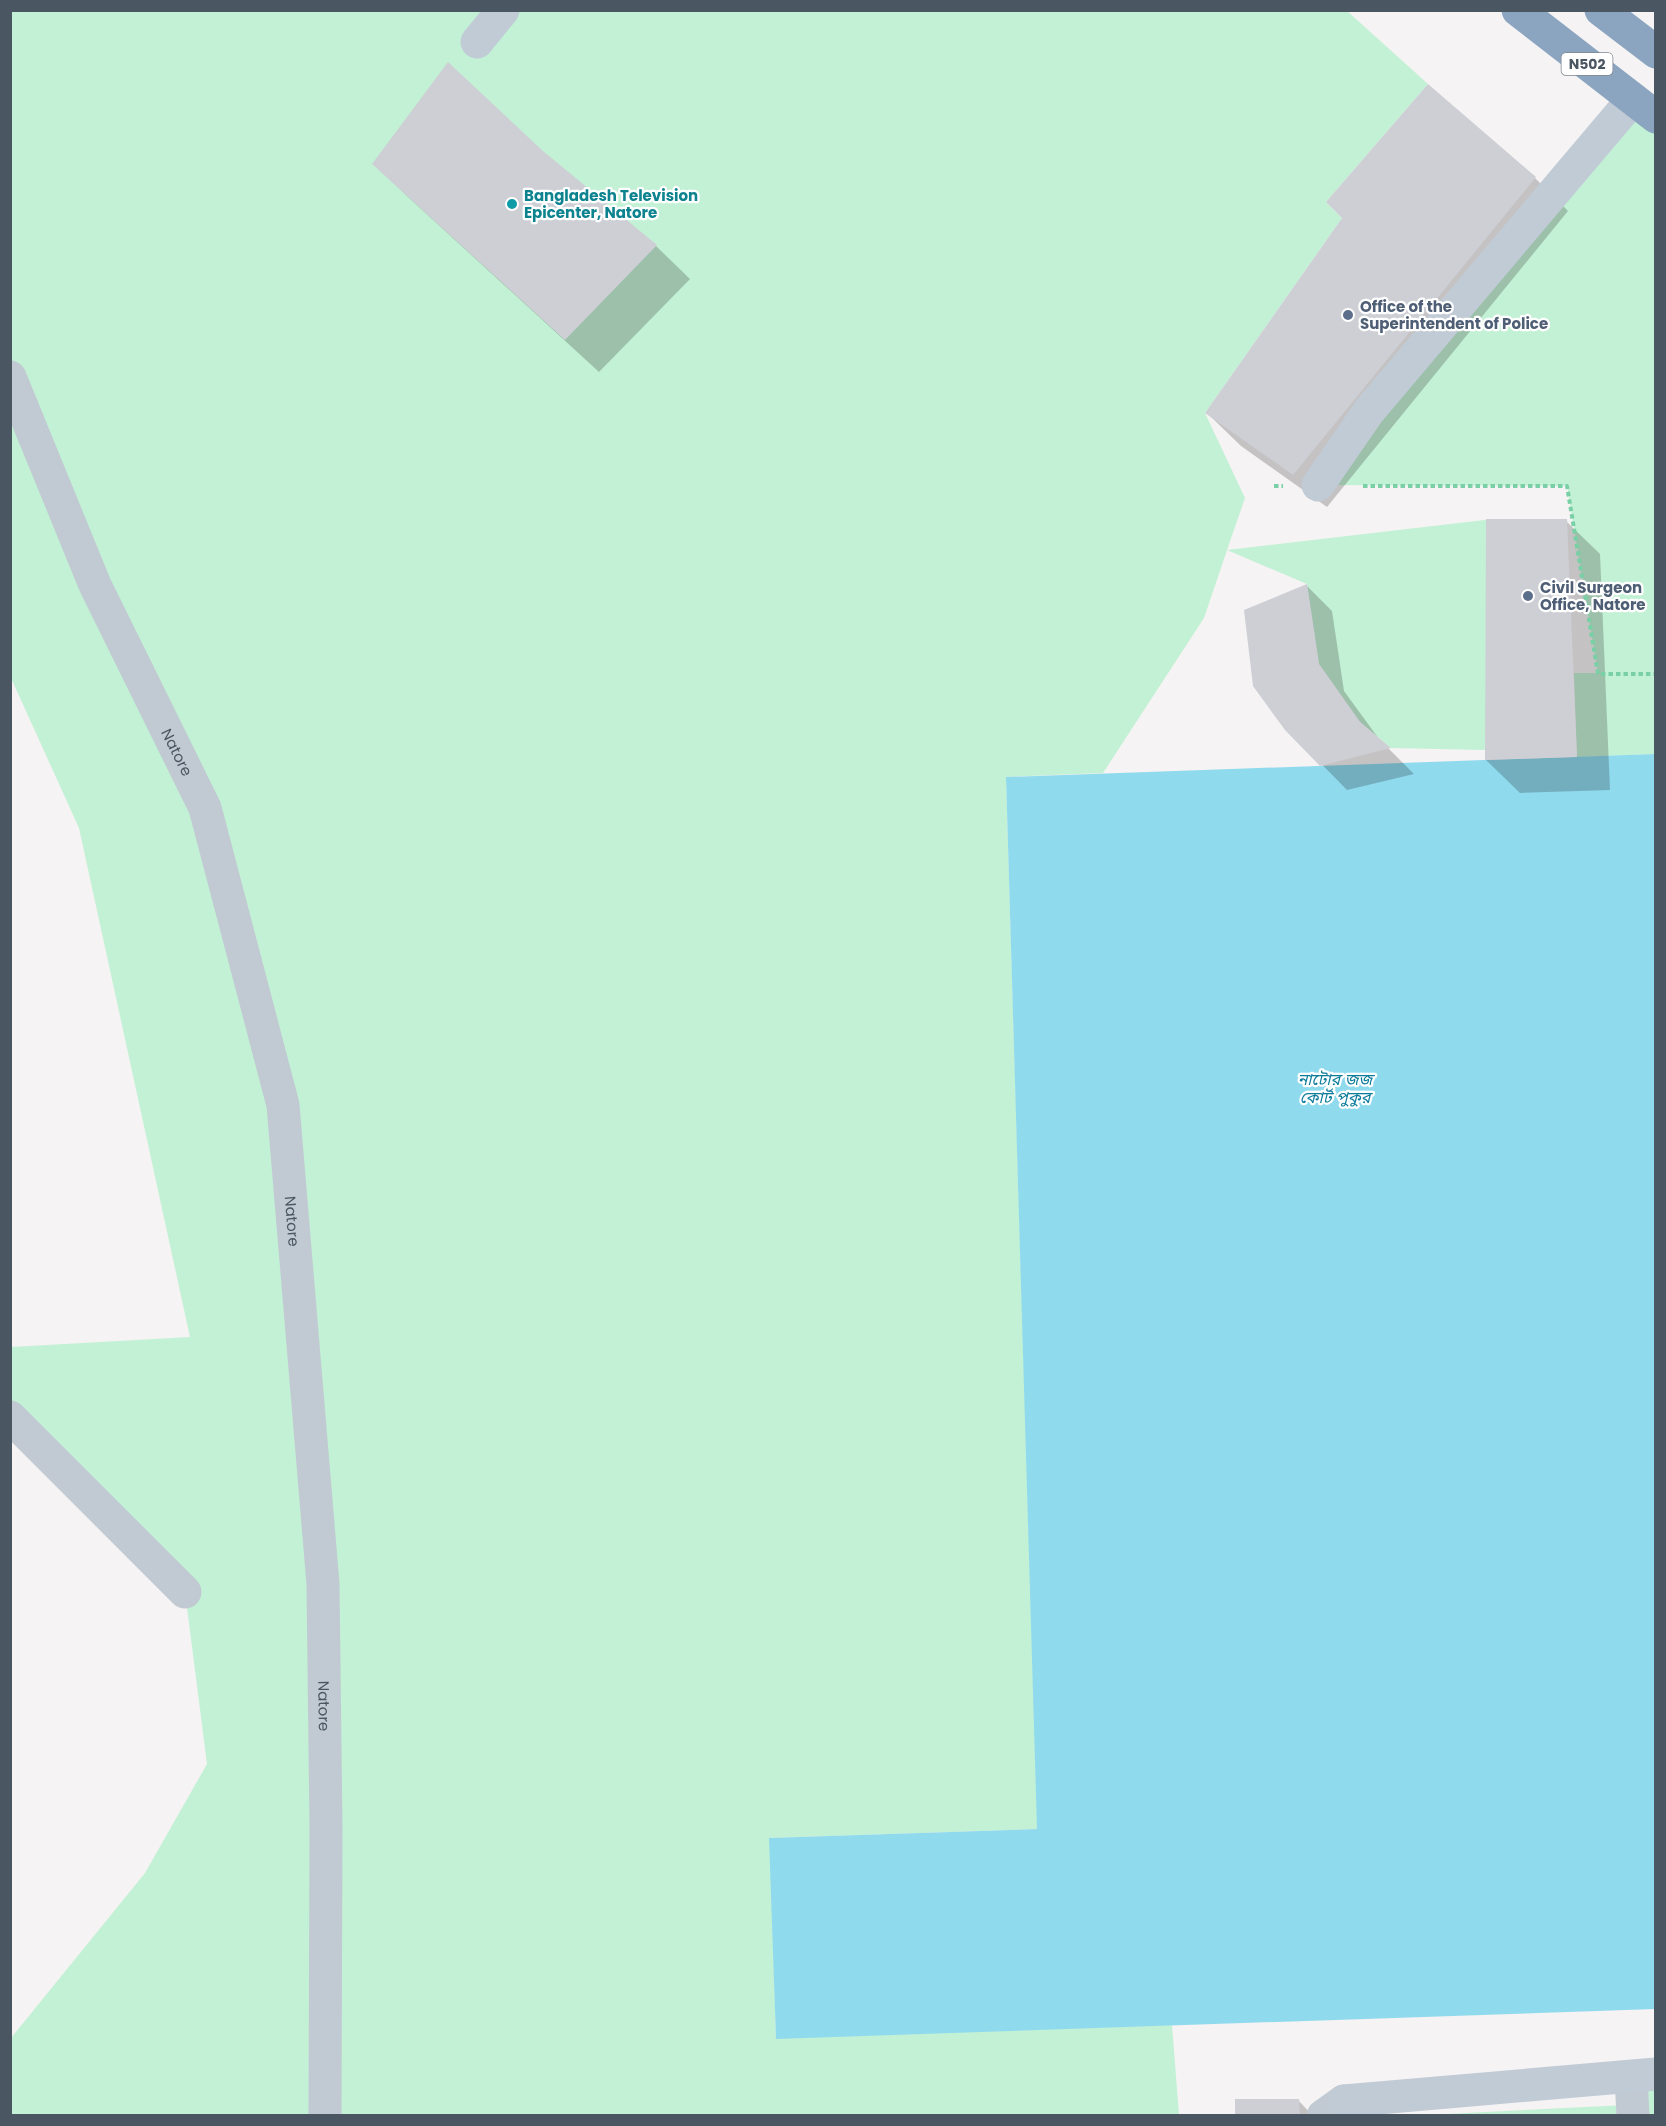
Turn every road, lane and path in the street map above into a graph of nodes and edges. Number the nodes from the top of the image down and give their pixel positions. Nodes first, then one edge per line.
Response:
1 (503, 10) edge
2 (1518, 10) edge
3 (1601, 10) edge
4 (477, 42) dead end
5 (1656, 52) edge
6 (1644, 108) edge
7 (10, 377) edge
8 (1318, 485) junction
9 (1274, 486) dead end
10 (1656, 674) edge
11 (10, 1417) edge
12 (184, 1592) dead end
13 (1643, 2075) edge
14 (1334, 2108) edge
15 (325, 2115) edge
16 (1633, 2115) edge

1 - 4 street
2 - 6 highway, N502
3 - 5 highway
6 - 8 street
7 - 15 street, Natore
8 - 9 path
8 - 10 path
11 - 12 street
13 - 14 street
13 - 16 street

